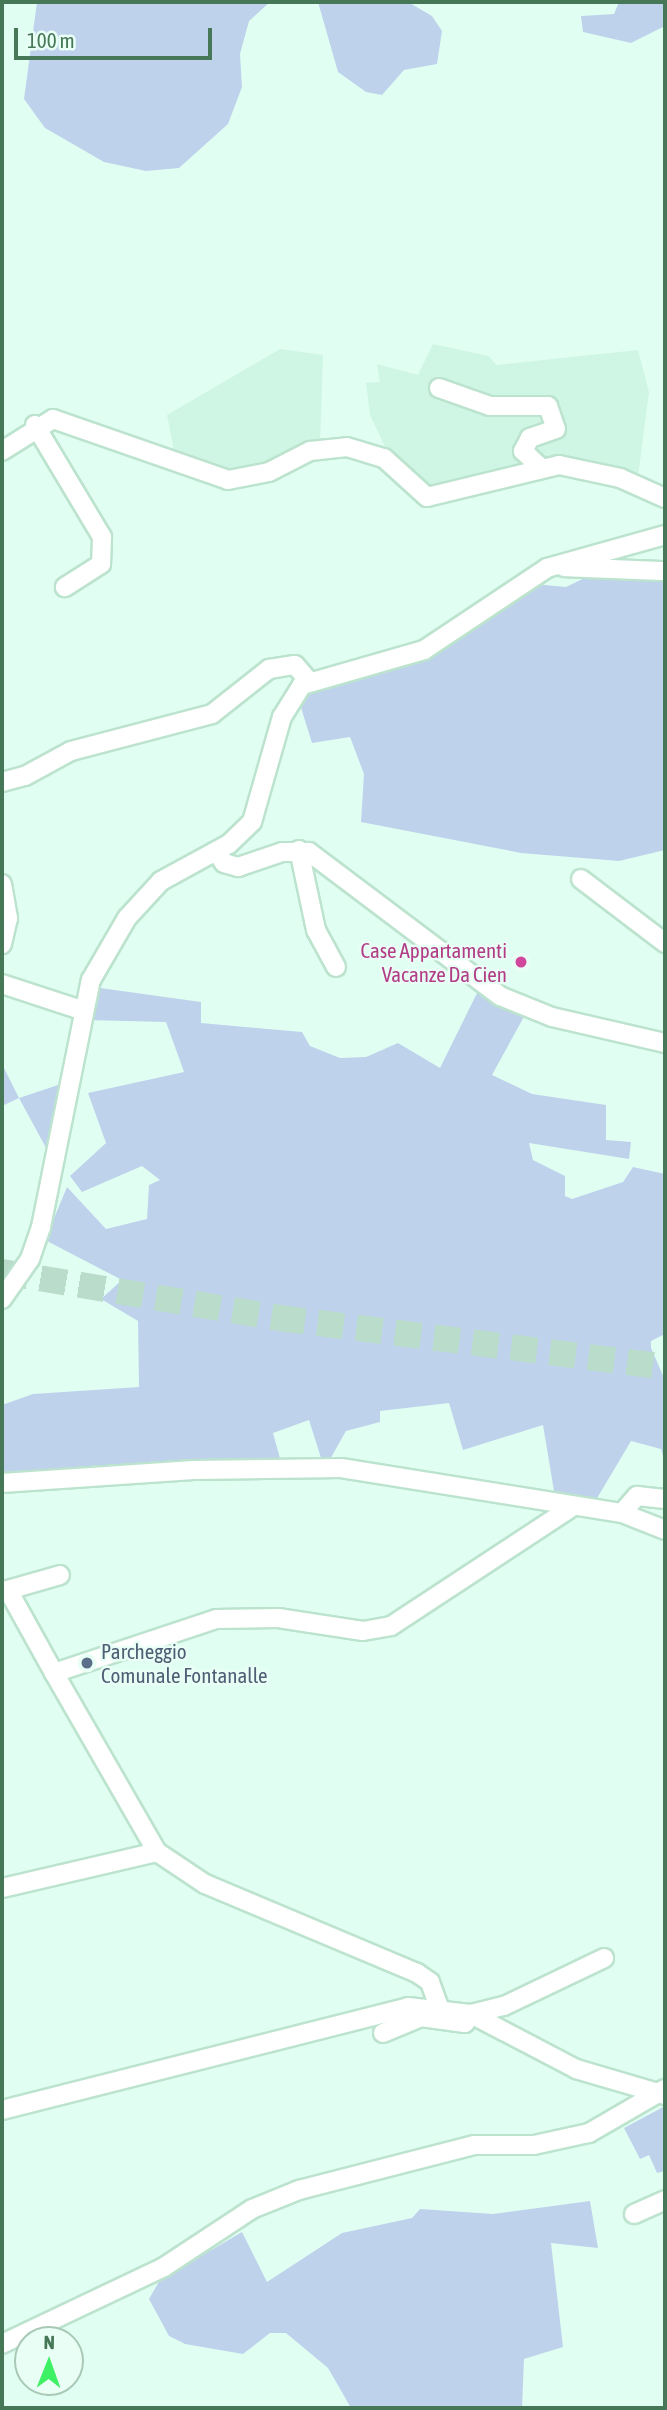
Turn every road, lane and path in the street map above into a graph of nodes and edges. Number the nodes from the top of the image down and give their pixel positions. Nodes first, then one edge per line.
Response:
1 (439, 388) dead end
2 (35, 425) junction
3 (2, 451) edge
4 (539, 466) junction
5 (665, 498) edge
6 (665, 535) edge
7 (547, 568) junction
8 (665, 570) edge
9 (65, 587) dead end
10 (308, 680) junction
11 (2, 782) edge
12 (299, 850) junction
13 (216, 851) junction
14 (581, 879) dead end
15 (2, 884) edge
16 (665, 943) edge
17 (2, 944) edge
18 (336, 967) dead end
19 (2, 984) edge
20 (81, 1010) junction
21 (665, 1043) edge
22 (2, 1298) edge
23 (2, 1483) edge
24 (665, 1499) edge
25 (574, 1506) junction
26 (622, 1513) junction
27 (665, 1530) edge
28 (60, 1575) dead end
29 (5, 1592) edge
30 (54, 1673) junction
31 (157, 1852) junction
32 (2, 1888) edge
33 (604, 1958) dead end
34 (439, 2007) junction
35 (471, 2014) junction
36 (383, 2033) dead end
37 (663, 2093) edge
38 (2, 2110) edge
39 (665, 2200) edge
40 (634, 2214) dead end
41 (2, 2344) edge

1 - 4 street
2 - 3 street
2 - 4 street
2 - 9 street
4 - 5 street
6 - 7 street
7 - 8 street
7 - 10 street
10 - 11 street
10 - 13 street
12 - 13 street
12 - 18 street
12 - 21 street
13 - 20 street
14 - 16 street
15 - 17 street
19 - 20 street
20 - 22 street
23 - 25 street
24 - 26 street
25 - 26 street
25 - 30 street
26 - 27 street
28 - 29 street
29 - 30 street
30 - 31 street
31 - 32 street
31 - 34 street
33 - 35 street
34 - 35 street
34 - 38 street
35 - 36 street
35 - 37 street
37 - 41 street
39 - 40 street

